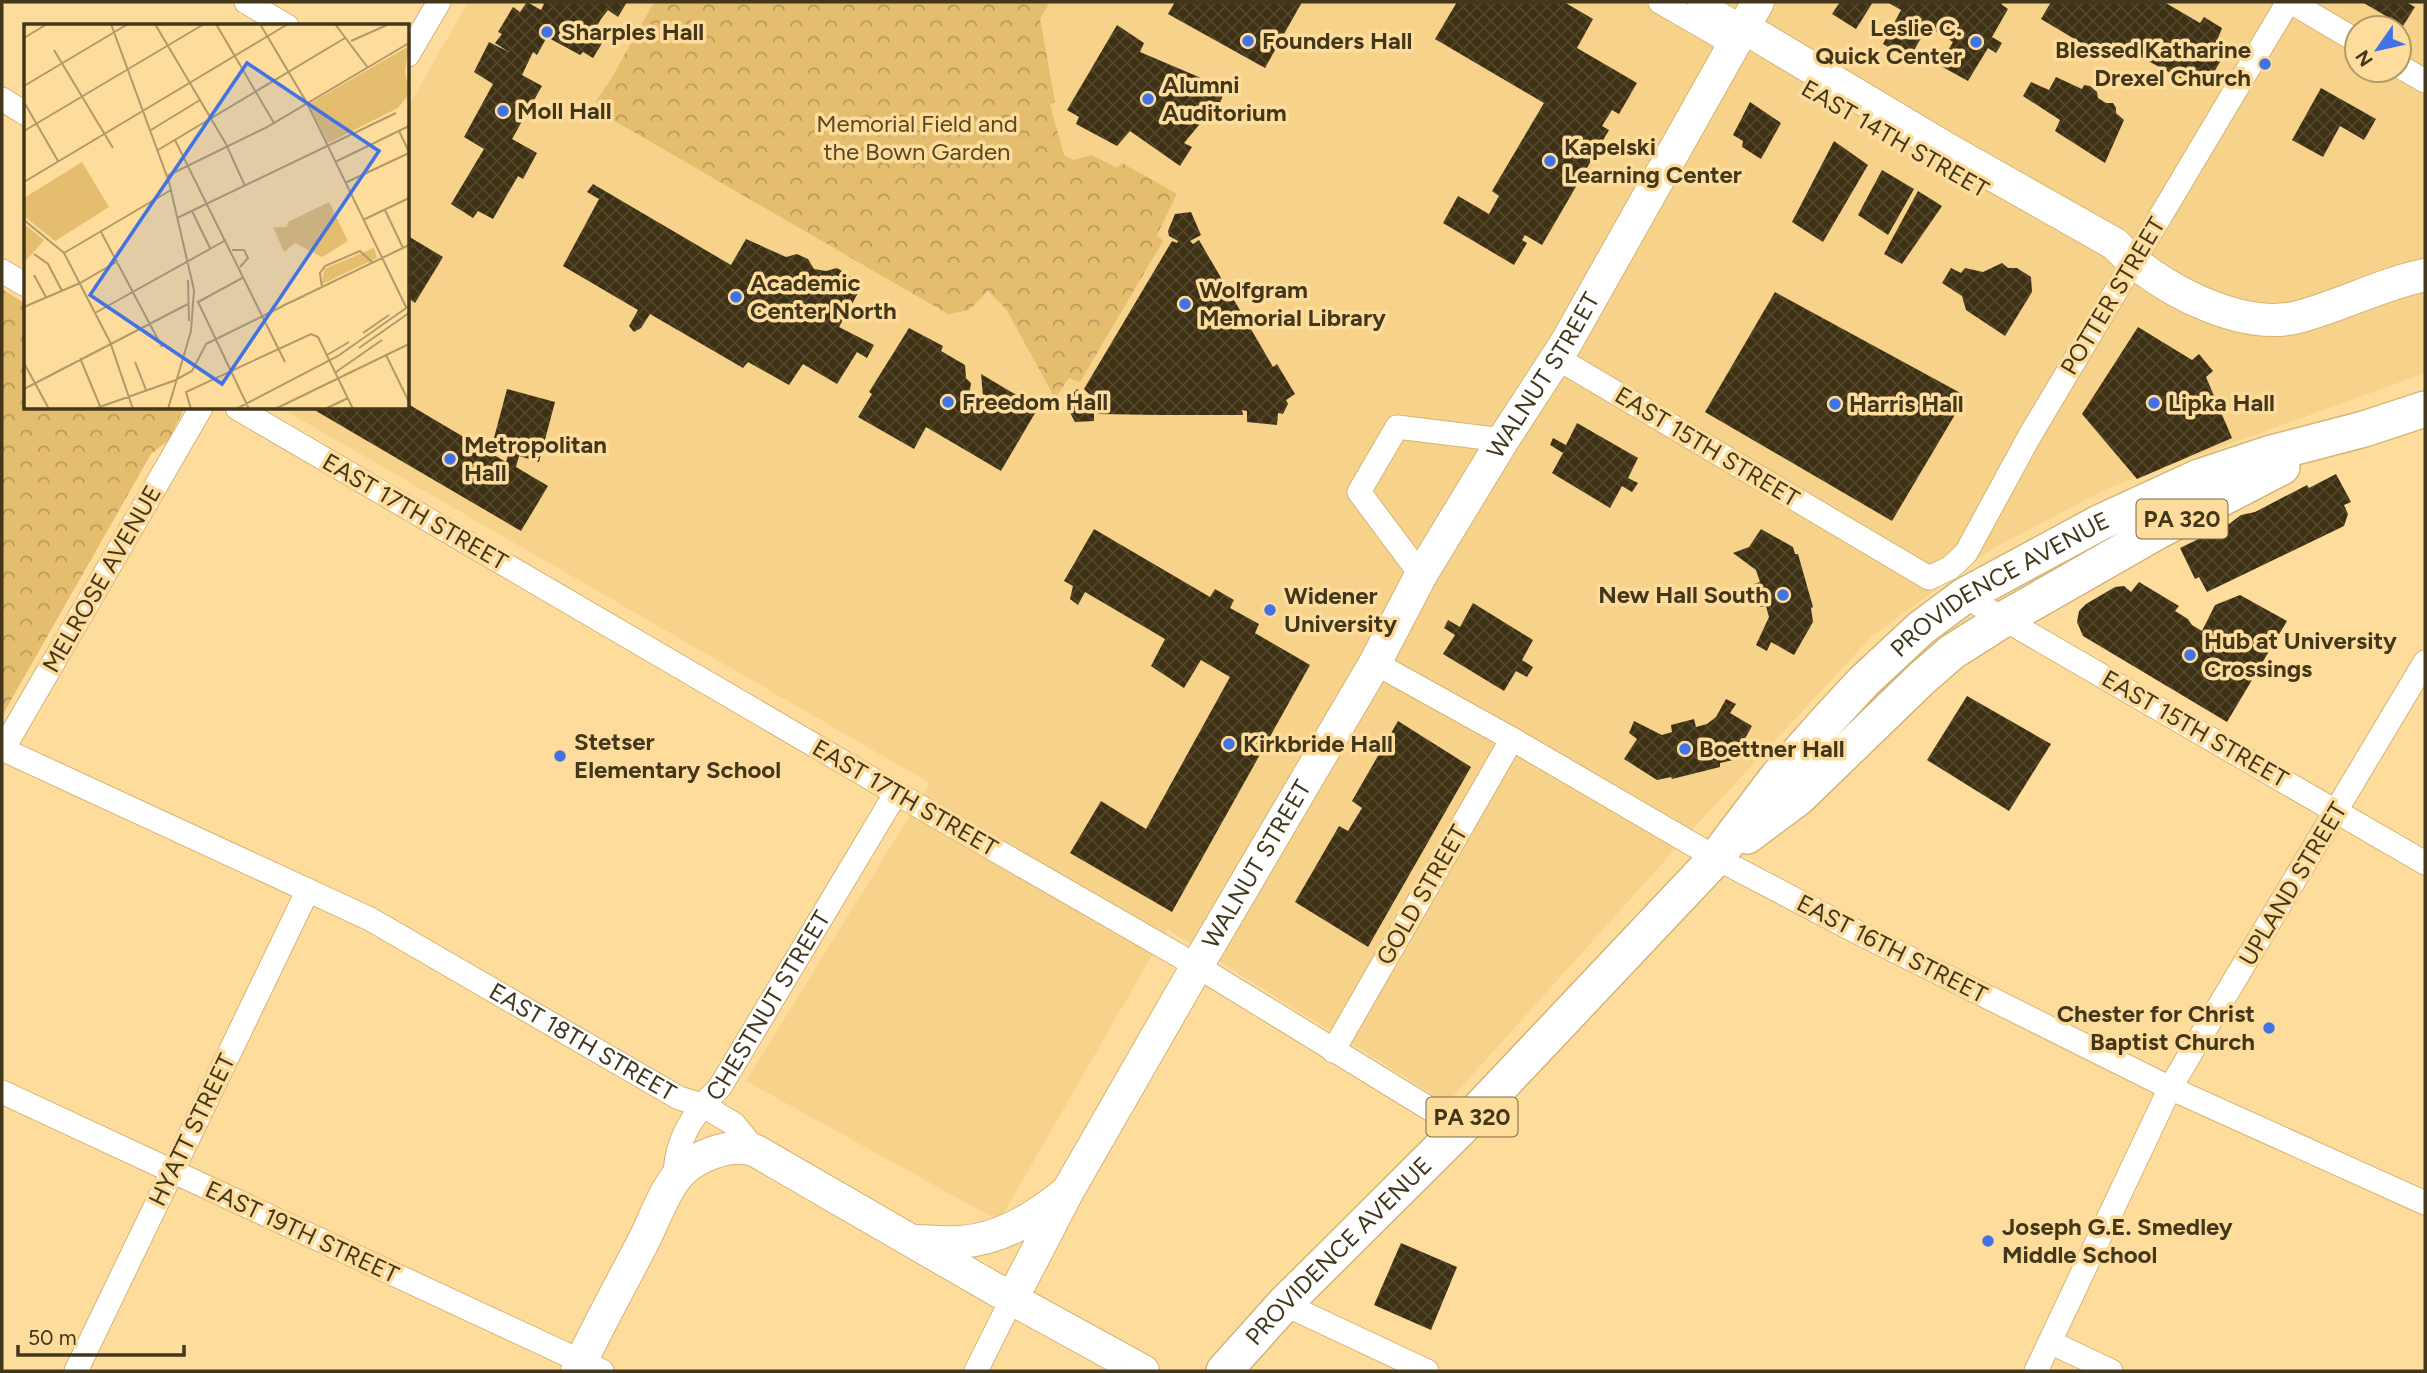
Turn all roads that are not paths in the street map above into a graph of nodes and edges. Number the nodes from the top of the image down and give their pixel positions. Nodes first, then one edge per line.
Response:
1 (246, 2) edge
2 (439, 2) edge
3 (1660, 2) edge
4 (1699, 2) edge
5 (2289, 2) edge
6 (284, 24) edge
7 (1745, 24) edge
8 (2343, 33) edge
9 (410, 52) edge
10 (2, 99) edge
11 (24, 113) edge
12 (2132, 263) junction
13 (2, 271) edge
14 (2425, 275) edge
15 (24, 284) edge
16 (1557, 358) junction
17 (2425, 409) edge
18 (200, 410) edge
19 (240, 410) edge
20 (2364, 429) junction
21 (1503, 440) junction
22 (1421, 575) junction
23 (1929, 578) joint
24 (1964, 596) junction
25 (2004, 619) junction
26 (2425, 662) edge
27 (1375, 663) junction
28 (1511, 739) junction
29 (2, 749) edge
30 (896, 793) junction
31 (2337, 811) junction
32 (1716, 858) junction
33 (2425, 863) edge
34 (308, 890) junction
35 (1197, 966) junction
36 (1333, 1051) junction
37 (2170, 1088) junction
38 (2, 1092) edge
39 (702, 1105) junction
40 (1461, 1128) junction
41 (756, 1150) junction
42 (172, 1172) junction
43 (675, 1179) junction
44 (1069, 1189) junction
45 (2425, 1203) edge
46 (912, 1241) junction
47 (1013, 1299) junction
48 (1284, 1304) junction
49 (2050, 1342) junction
50 (587, 1368) edge
51 (76, 1371) edge
52 (976, 1371) edge
53 (1143, 1371) edge
54 (1224, 1371) edge
55 (1427, 1371) edge
56 (2036, 1371) edge
57 (2111, 1371) edge

1 - 6 street
2 - 9 street
3 - 7 street, EAST 14TH STREET
4 - 7 street, EAST 14TH STREET
5 - 8 street
5 - 12 street, POTTER STREET
7 - 12 street, EAST 14TH STREET
7 - 16 street, WALNUT STREET
10 - 11 street
12 - 14 street, EAST 14TH STREET
12 - 23 street, POTTER STREET
13 - 15 street
16 - 21 street, WALNUT STREET
16 - 23 street, EAST 15TH STREET
17 - 20 main road, PROVIDENCE AVENUE / PA 320
18 - 29 street, MELROSE AVENUE
19 - 30 street, EAST 17TH STREET
20 - 24 main road, PROVIDENCE AVENUE / PA 320
20 - 25 main road, PROVIDENCE AVENUE / PA 320
21 - 22 street, WALNUT STREET
21 - 22 street
22 - 27 street, WALNUT STREET
24 - 25 street, EAST 15TH STREET
24 - 32 main road, PROVIDENCE AVENUE / PA 320
25 - 31 street, EAST 15TH STREET
25 - 32 main road, PROVIDENCE AVENUE / PA 320
26 - 31 street, UPLAND STREET
27 - 28 street, EAST 16TH STREET
27 - 35 street, WALNUT STREET
28 - 32 street, EAST 16TH STREET
28 - 36 street, GOLD STREET
29 - 34 street, EAST 18TH STREET
30 - 35 street, EAST 17TH STREET
30 - 39 street, CHESTNUT STREET
31 - 33 street, EAST 15TH STREET
31 - 37 street, UPLAND STREET
32 - 37 street, EAST 16TH STREET
32 - 40 main road, PROVIDENCE AVENUE / PA 320
34 - 39 street, EAST 18TH STREET
34 - 42 street, HYATT STREET
35 - 36 street, EAST 17TH STREET
35 - 44 street, WALNUT STREET
36 - 40 street, EAST 17TH STREET
37 - 45 street, EAST 16TH STREET
37 - 49 street, UPLAND STREET
38 - 42 street, EAST 19TH STREET
39 - 41 street, EAST 18TH STREET
39 - 43 street, CHESTNUT STREET
40 - 48 main road, PROVIDENCE AVENUE / PA 320
41 - 43 street
41 - 46 street, EAST 18TH STREET
42 - 50 street, EAST 19TH STREET
42 - 51 street, HYATT STREET
43 - 50 street, CHESTNUT STREET
44 - 46 street
44 - 47 street, WALNUT STREET
46 - 47 street, EAST 18TH STREET
47 - 52 street, WALNUT STREET
47 - 53 street, EAST 18TH STREET
48 - 54 main road, PROVIDENCE AVENUE / PA 320
48 - 55 street
49 - 56 street, UPLAND STREET
49 - 57 street

